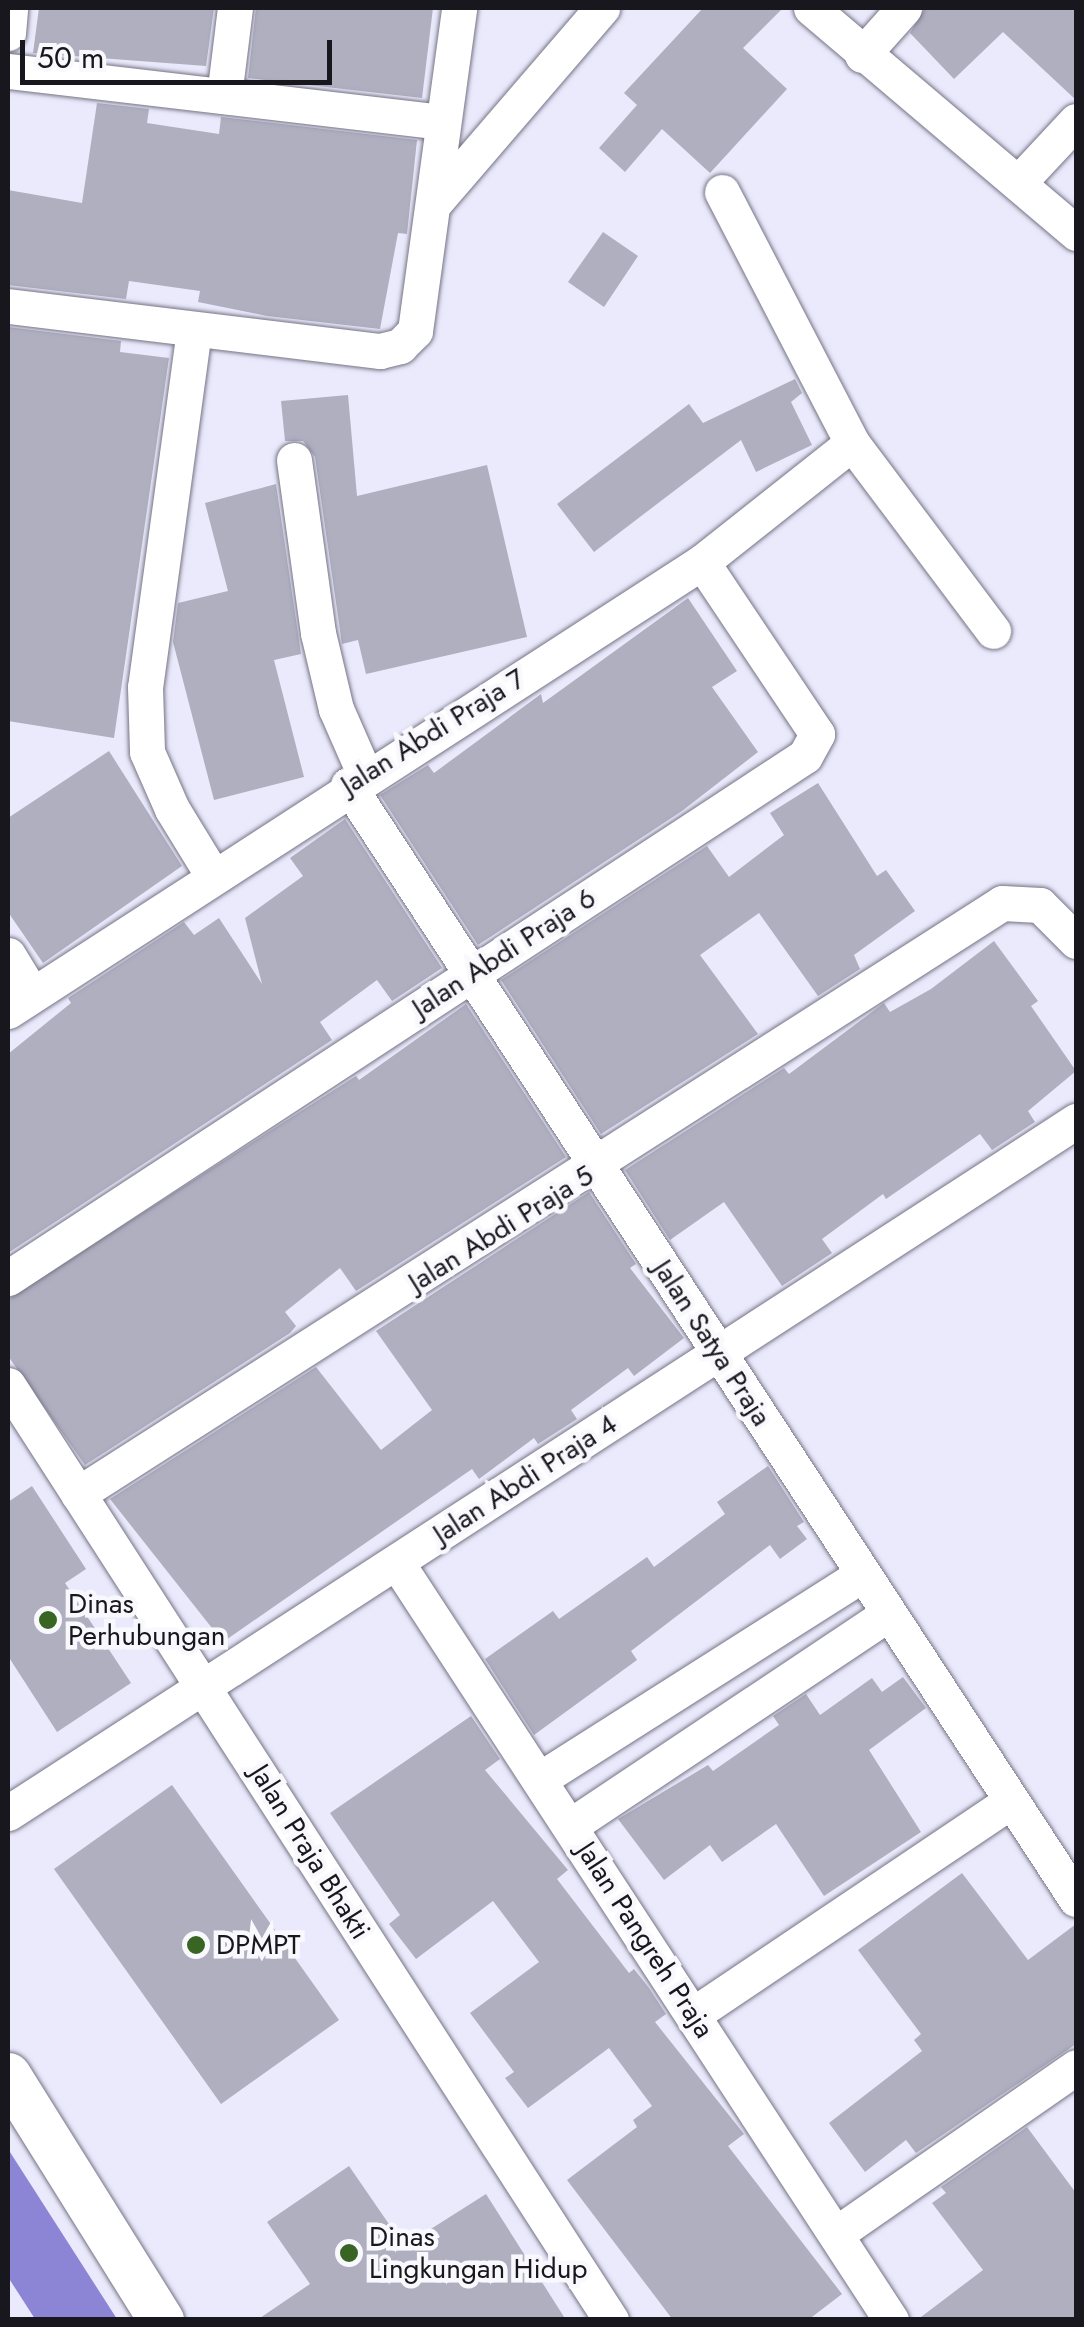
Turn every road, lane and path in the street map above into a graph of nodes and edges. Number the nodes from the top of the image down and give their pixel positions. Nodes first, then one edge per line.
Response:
1 (10, 8) edge
2 (236, 8) edge
3 (459, 8) edge
4 (602, 8) edge
5 (811, 8) edge
6 (904, 8) edge
7 (8, 33) edge
8 (862, 55) junction
9 (8, 72) edge
10 (224, 96) junction
11 (443, 122) junction
12 (1076, 122) edge
13 (1020, 181) junction
14 (722, 192) dead end
15 (436, 200) junction
16 (1076, 234) edge
17 (8, 306) edge
18 (194, 330) junction
19 (852, 443) junction
20 (294, 460) dead end
21 (702, 562) junction
22 (993, 631) dead end
23 (357, 780) junction
24 (212, 876) junction
25 (1076, 941) edge
26 (8, 955) edge
27 (472, 974) junction
28 (20, 1002) edge
29 (1076, 1122) edge
30 (599, 1167) junction
31 (8, 1278) edge
32 (718, 1354) junction
33 (8, 1385) edge
34 (78, 1494) junction
35 (397, 1563) junction
36 (862, 1574) junction
37 (888, 1614) junction
38 (205, 1684) junction
39 (540, 1780) junction
40 (1010, 1802) junction
41 (8, 1813) edge
42 (570, 1826) junction
43 (1076, 1900) edge
44 (694, 2014) junction
45 (1076, 2067) edge
46 (8, 2075) edge
47 (836, 2234) junction
48 (161, 2320) edge
49 (611, 2320) edge
50 (891, 2320) edge

1 - 7 street
2 - 10 street
3 - 11 street
4 - 15 street
5 - 8 street
6 - 8 street
8 - 13 street
9 - 10 street
10 - 11 street
11 - 15 street
12 - 13 street
13 - 16 street
14 - 19 street
15 - 18 street
17 - 18 street
18 - 24 street
19 - 21 street, Jalan Abdi Praja 7
19 - 22 street
20 - 23 street, Jalan Satya Praja
21 - 23 street, Jalan Abdi Praja 7
21 - 27 street, Jalan Abdi Praja 6
23 - 24 street, Jalan Abdi Praja 7
23 - 27 street, Jalan Satya Praja
24 - 28 street, Jalan Abdi Praja 7
25 - 30 street, Jalan Abdi Praja 5
26 - 28 street
27 - 30 street, Jalan Satya Praja
27 - 31 street, Jalan Abdi Praja 6
29 - 32 street, Jalan Abdi Praja 4
30 - 32 street, Jalan Satya Praja
30 - 34 street, Jalan Abdi Praja 5
32 - 35 street, Jalan Abdi Praja 4
32 - 36 street, Jalan Satya Praja
33 - 34 street, Jalan Praja Bhakti
34 - 38 street, Jalan Praja Bhakti
35 - 38 street, Jalan Abdi Praja 4
35 - 39 street, Jalan Pangreh Praja
36 - 37 street, Jalan Satya Praja
36 - 39 street
37 - 40 street, Jalan Satya Praja
37 - 42 street
38 - 41 street, Jalan Abdi Praja 4
38 - 49 street, Jalan Praja Bhakti
39 - 42 street, Jalan Pangreh Praja
40 - 43 street, Jalan Satya Praja
40 - 44 street
42 - 44 street, Jalan Pangreh Praja
44 - 47 street, Jalan Pangreh Praja
45 - 47 street
46 - 48 street
47 - 50 street, Jalan Pangreh Praja

